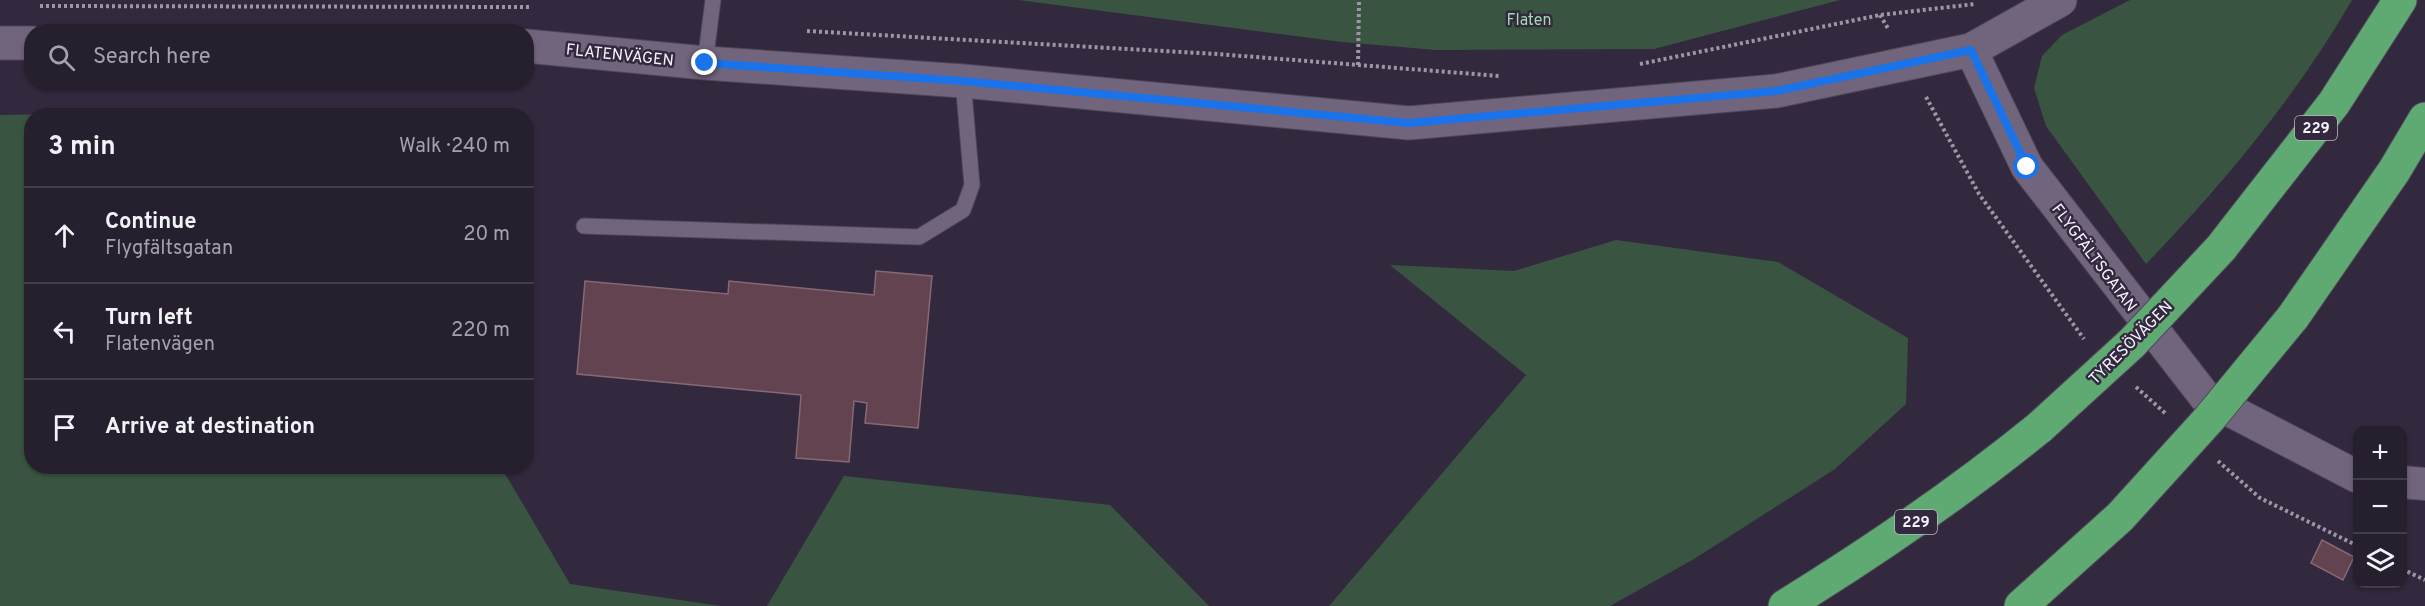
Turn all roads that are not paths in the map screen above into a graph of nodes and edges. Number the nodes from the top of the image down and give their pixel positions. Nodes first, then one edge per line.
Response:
1 (713, 0) edge
2 (2060, 0) edge
3 (2400, 0) edge
4 (0, 43) edge
5 (24, 43) edge
6 (534, 47) edge
7 (1971, 50) junction
8 (705, 63) junction
9 (963, 81) junction
10 (2425, 119) edge
11 (584, 226) dead end
12 (2353, 474) edge
13 (2407, 482) edge
14 (2425, 484) edge
15 (1785, 606) edge
16 (2021, 606) edge

1 - 8 lane
2 - 7 street, FLATENVÄGEN
3 - 15 highway, TYRESÖVÄGEN / 229, bridge
4 - 5 street
6 - 8 street, FLATENVÄGEN
7 - 9 street, FLATENVÄGEN
7 - 12 street, FLYGFÄLTSGATAN
8 - 9 street, FLATENVÄGEN
9 - 11 lane
10 - 16 highway, bridge
13 - 14 street

